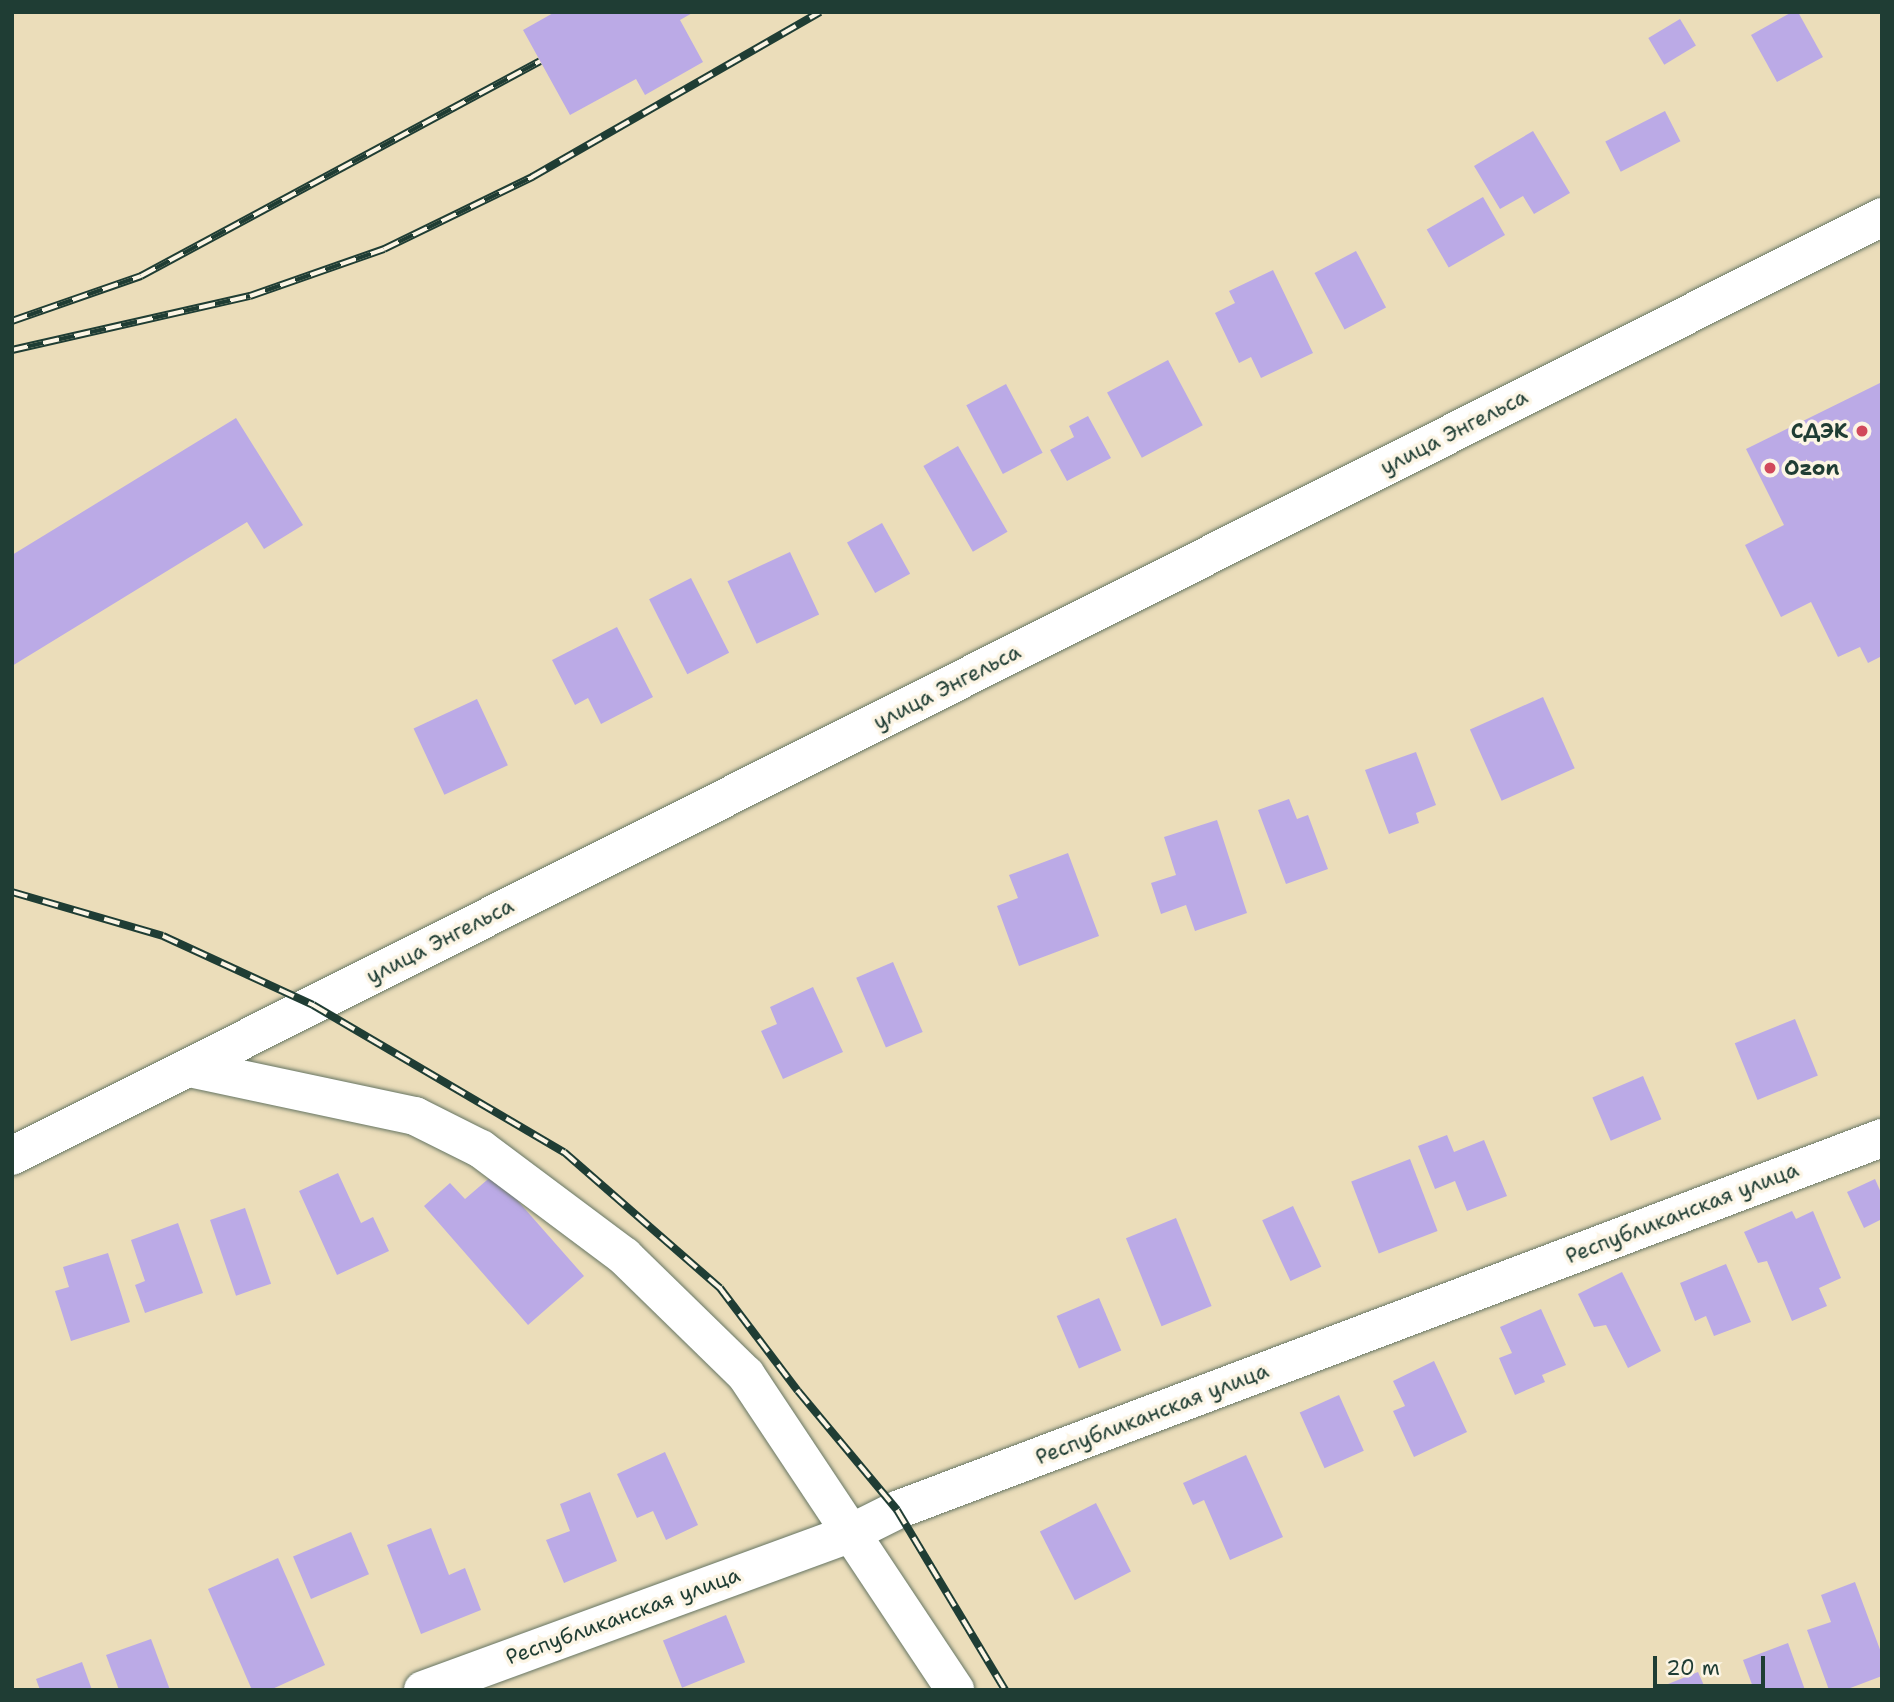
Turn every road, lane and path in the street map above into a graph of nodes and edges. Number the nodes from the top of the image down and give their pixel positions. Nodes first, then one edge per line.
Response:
1 (1882, 217) edge
2 (189, 1068) junction
3 (1882, 1138) edge
4 (12, 1156) edge
5 (850, 1533) junction
6 (423, 1690) edge
7 (955, 1690) edge

1 - 2 street, улица Энгельса
2 - 4 street, улица Энгельса
2 - 5 street
3 - 5 street, Республиканская улица
5 - 6 street, Республиканская улица
5 - 7 street

